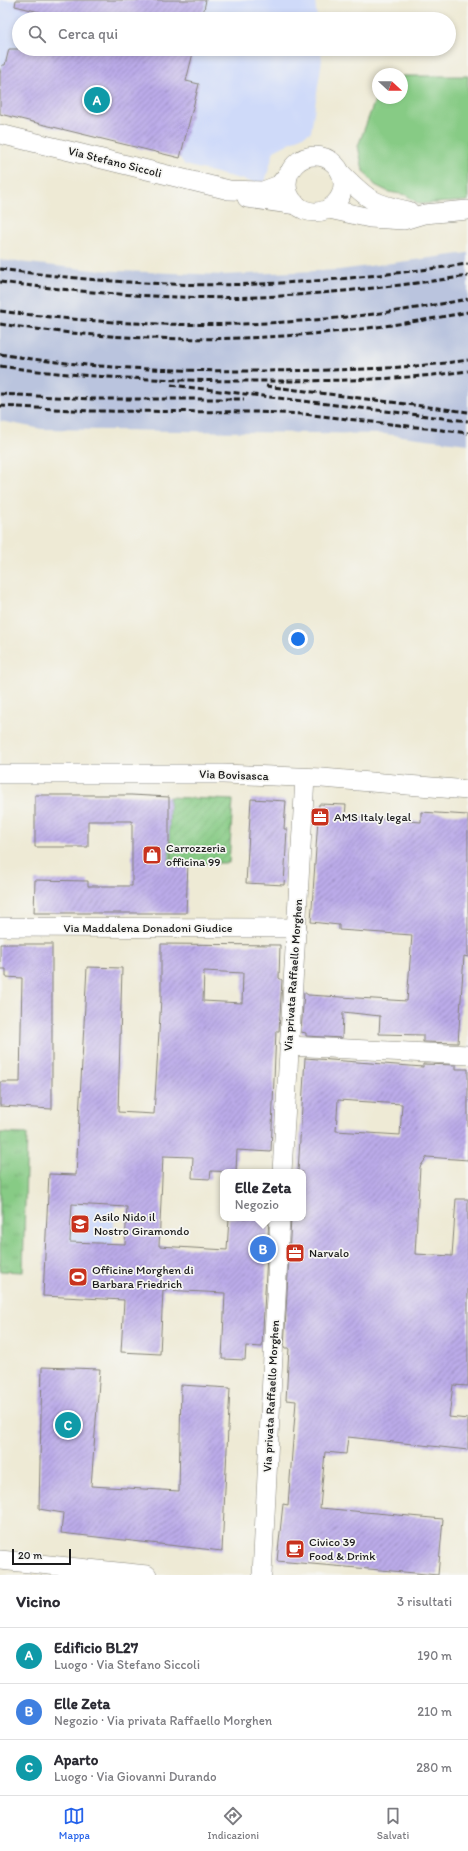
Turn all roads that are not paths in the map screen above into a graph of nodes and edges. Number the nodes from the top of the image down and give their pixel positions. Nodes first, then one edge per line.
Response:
1 (0, 134) edge
2 (289, 173) junction
3 (342, 174) junction
4 (229, 190) junction
5 (296, 205) junction
6 (329, 209) junction
7 (468, 210) edge
8 (424, 214) junction
9 (0, 774) edge
10 (306, 778) junction
11 (468, 790) edge
12 (0, 927) edge
13 (297, 928) junction
14 (289, 1046) junction
15 (468, 1055) edge
16 (282, 1169) edge
17 (280, 1221) edge
18 (0, 1560) edge
19 (92, 1572) edge
20 (147, 1575) edge
21 (262, 1575) edge

1 - 4 street, Via Stefano Siccoli
2 - 3 street
2 - 4 street, Via Stefano Siccoli
2 - 5 street
3 - 6 street
3 - 8 street
4 - 5 street, Via Stefano Siccoli
5 - 6 street
6 - 8 street
7 - 8 street
9 - 10 street, Via Bovisasca
10 - 11 street, Via Bovisasca
10 - 13 street, Via privata Raffaello Morghen
12 - 13 street, Via Maddalena Donadoni Giudice
13 - 14 street, Via privata Raffaello Morghen
14 - 15 street
14 - 16 street, Via privata Raffaello Morghen
17 - 21 street, Via privata Raffaello Morghen
18 - 19 street
19 - 20 street

